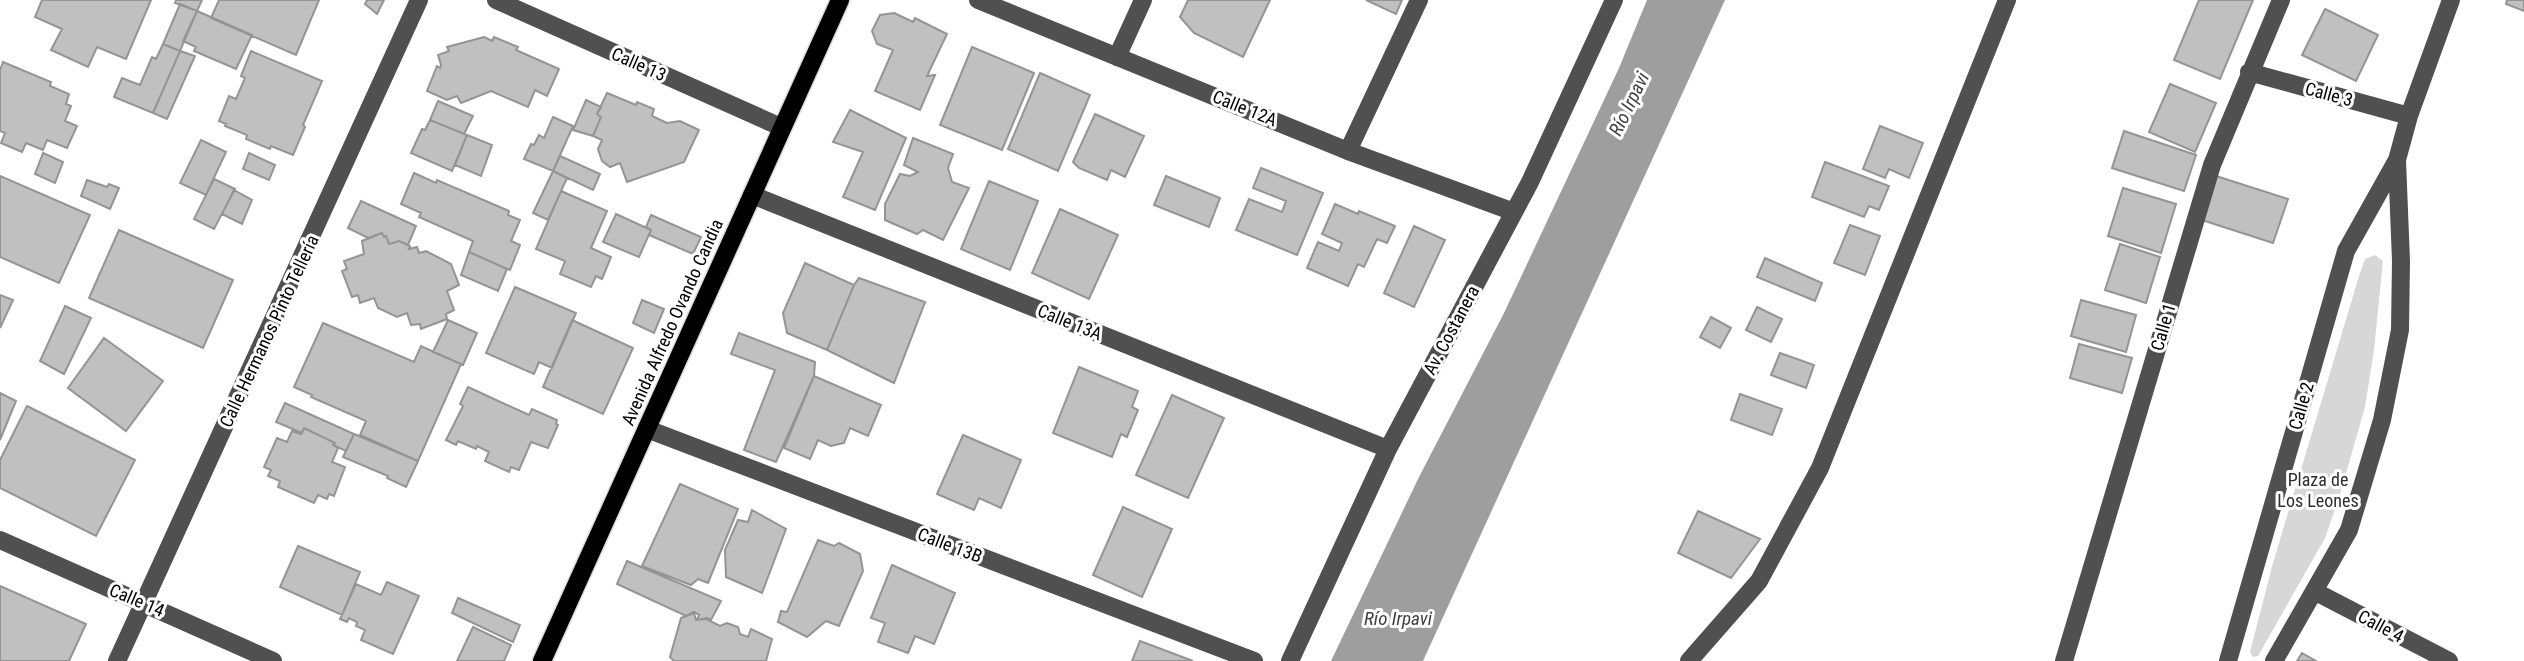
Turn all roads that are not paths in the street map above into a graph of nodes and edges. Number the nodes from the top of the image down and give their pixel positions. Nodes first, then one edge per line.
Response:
1 (419, 0) edge
2 (496, 0) edge
3 (840, 0) edge
4 (978, 0) edge
5 (1143, 0) edge
6 (1419, 0) edge
7 (1614, 0) edge
8 (2007, 0) edge
9 (2281, 0) edge
10 (2451, 0) edge
11 (1117, 57) junction
12 (2249, 72) junction
13 (2409, 116) junction
14 (781, 127) junction
15 (1348, 150) junction
16 (2398, 160) junction
17 (752, 195) junction
18 (1514, 212) junction
19 (647, 429) junction
20 (1388, 449) junction
21 (0, 540) edge
22 (2314, 591) junction
23 (144, 603) junction
24 (117, 661) edge
25 (273, 661) edge
26 (542, 661) edge
27 (1254, 661) edge
28 (1290, 661) edge
29 (1689, 661) edge
30 (2064, 661) edge
31 (2228, 661) edge
32 (2274, 661) edge
33 (2449, 661) edge

1 - 23 street, Calle Hermanos Pinto Tellería
2 - 14 street, Calle 13
3 - 14 main road, Avenida Alfredo Ovando Candia
4 - 11 street, Calle 12A
5 - 11 street
6 - 15 street
7 - 18 street, Av. Costanera
8 - 29 street
9 - 12 street, Calle 1
10 - 13 street, Calle 2
11 - 15 street, Calle 12A
12 - 13 street, Calle 3
12 - 30 street, Calle 1
13 - 16 street, Calle 2
14 - 17 main road, Avenida Alfredo Ovando Candia
15 - 18 street, Calle 12A
16 - 22 street, Calle 2
16 - 31 street, Calle 2
17 - 19 main road, Avenida Alfredo Ovando Candia
17 - 20 street, Calle 13A
18 - 20 street, Av. Costanera
19 - 26 main road, Avenida Alfredo Ovando Candia
19 - 27 street, Calle 13B
20 - 28 street, Av. Costanera
21 - 23 street, Calle 14
22 - 32 street, Calle 2
22 - 33 street, Calle 4
23 - 24 street, Calle Hermanos Pinto Tellería
23 - 25 street, Calle 14

